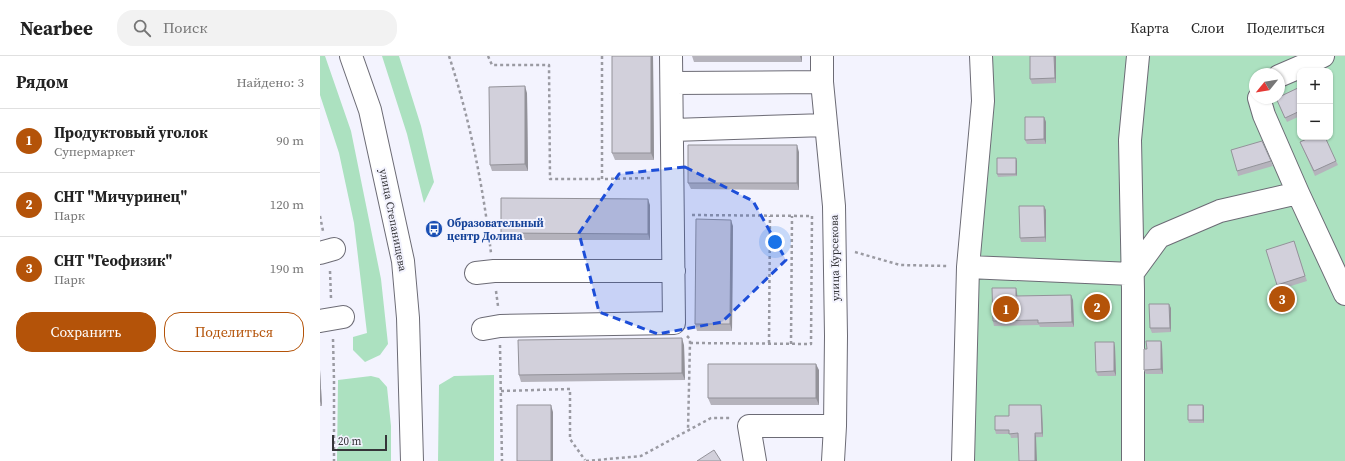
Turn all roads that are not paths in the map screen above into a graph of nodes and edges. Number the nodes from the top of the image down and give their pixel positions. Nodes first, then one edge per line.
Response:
1 (351, 56) edge
2 (671, 56) edge
3 (822, 56) edge
4 (981, 56) edge
5 (1138, 56) edge
6 (1323, 56) edge
7 (1285, 74) edge
8 (822, 82) junction
9 (672, 83) junction
10 (1261, 104) edge
11 (826, 125) junction
12 (673, 130) junction
13 (1298, 193) junction
14 (968, 267) junction
15 (674, 271) junction
16 (476, 273) dead end
17 (1132, 274) junction
18 (1345, 294) edge
19 (342, 317) dead end
20 (320, 321) edge
21 (483, 329) dead end
22 (835, 426) junction
23 (412, 461) edge
24 (755, 461) edge
25 (833, 461) edge
26 (963, 461) edge
27 (1133, 461) edge

1 - 23 street, улица Степанищева
2 - 9 street
3 - 8 street, улица Курсекова
4 - 14 street
5 - 17 street
6 - 7 street
8 - 9 street
8 - 11 street, улица Курсекова
9 - 12 street
10 - 13 street
11 - 12 street
11 - 22 street, улица Курсекова
12 - 15 street
13 - 17 street
13 - 18 street
14 - 17 street
14 - 26 street
15 - 16 street
15 - 21 street
17 - 27 street
19 - 20 street
22 - 24 street
22 - 25 street, улица Курсекова

